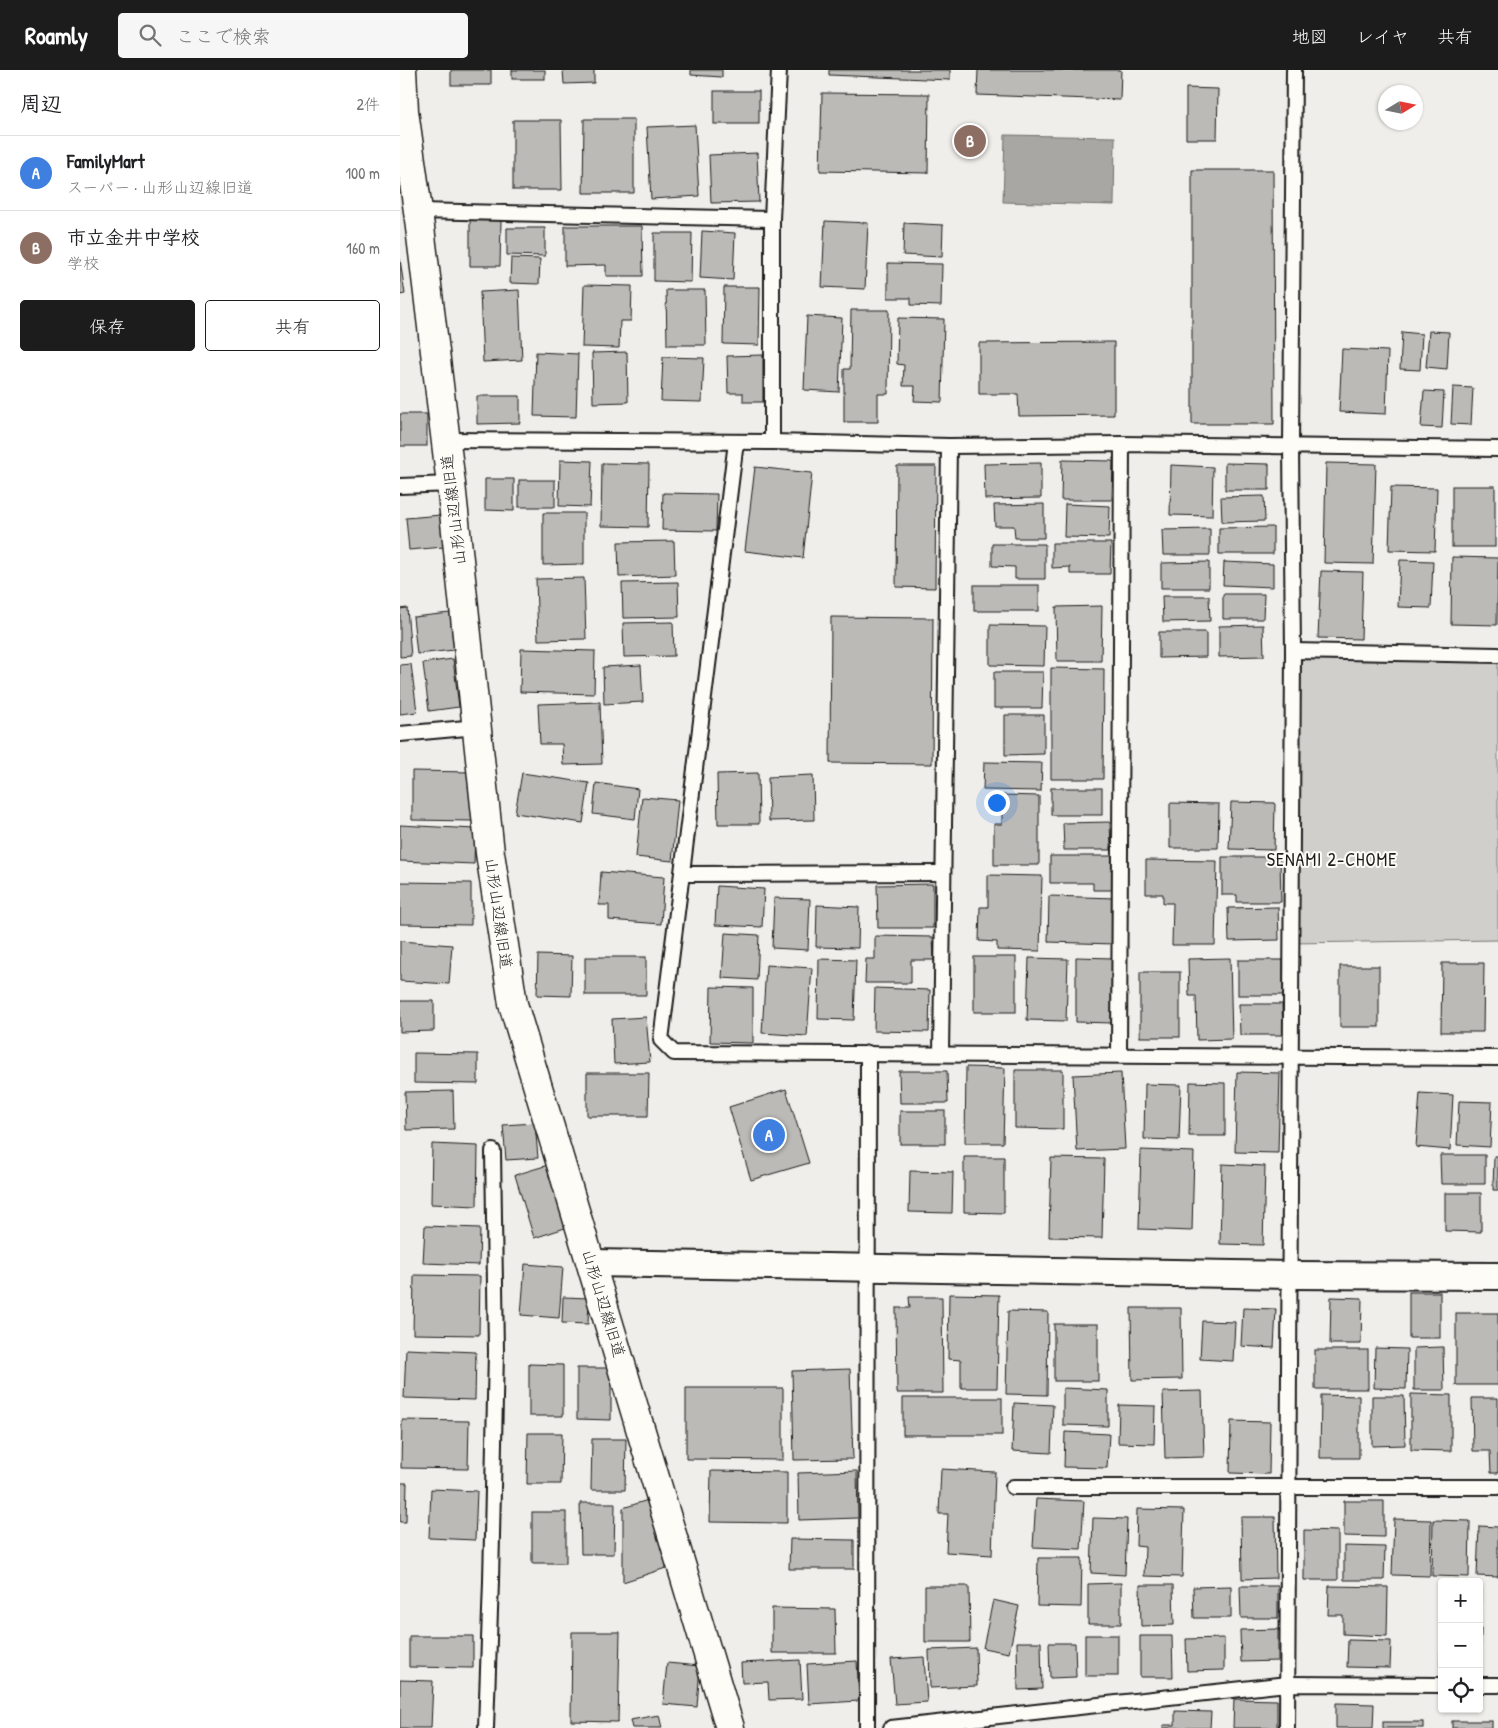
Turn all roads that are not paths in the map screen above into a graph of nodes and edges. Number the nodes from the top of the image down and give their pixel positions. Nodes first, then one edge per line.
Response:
1 (402, 70) edge
2 (780, 70) edge
3 (1294, 70) edge
4 (402, 110) edge
5 (418, 211) junction
6 (772, 219) junction
7 (445, 440) junction
8 (736, 442) junction
9 (772, 442) junction
10 (1122, 444) junction
11 (949, 446) junction
12 (1291, 446) junction
13 (1498, 449) edge
14 (451, 484) junction
15 (400, 486) edge
16 (1292, 651) junction
17 (1498, 655) edge
18 (477, 727) junction
19 (400, 734) edge
20 (943, 873) junction
21 (682, 874) junction
22 (868, 1053) junction
23 (941, 1054) junction
24 (1120, 1055) junction
25 (1290, 1056) junction
26 (1498, 1058) edge
27 (493, 1151) dead end
28 (592, 1263) junction
29 (869, 1268) junction
30 (1289, 1275) junction
31 (1498, 1276) edge
32 (1288, 1486) junction
33 (1014, 1487) dead end
34 (1498, 1487) edge
35 (1287, 1684) junction
36 (1438, 1685) edge
37 (1483, 1685) edge
38 (1498, 1685) edge
39 (486, 1728) edge
40 (730, 1728) edge
41 (867, 1728) edge
42 (891, 1728) edge
43 (1287, 1728) edge

1 - 4 street, 山形山辺線旧道
2 - 6 lane
3 - 12 lane
4 - 5 street, 山形山辺線旧道
5 - 6 lane
5 - 7 street, 山形山辺線旧道
6 - 9 lane
7 - 8 lane
7 - 14 street, 山形山辺線旧道
8 - 9 lane
8 - 21 lane
9 - 11 lane
10 - 11 lane
10 - 12 lane
10 - 24 lane
11 - 20 lane
12 - 13 lane
12 - 16 lane
14 - 15 lane
14 - 18 street, 山形山辺線旧道
16 - 17 lane
16 - 25 lane
18 - 19 lane
18 - 28 street, 山形山辺線旧道
20 - 21 lane
20 - 23 lane
21 - 22 lane
22 - 23 lane
22 - 29 lane
23 - 24 lane
24 - 25 lane
25 - 26 lane
25 - 30 lane
27 - 39 lane
28 - 29 street
28 - 40 street, 山形山辺線旧道
29 - 30 street
29 - 41 lane
30 - 31 street
30 - 32 lane
32 - 33 lane
32 - 34 lane
32 - 35 lane
35 - 36 lane
35 - 42 lane
35 - 43 lane
37 - 38 lane

